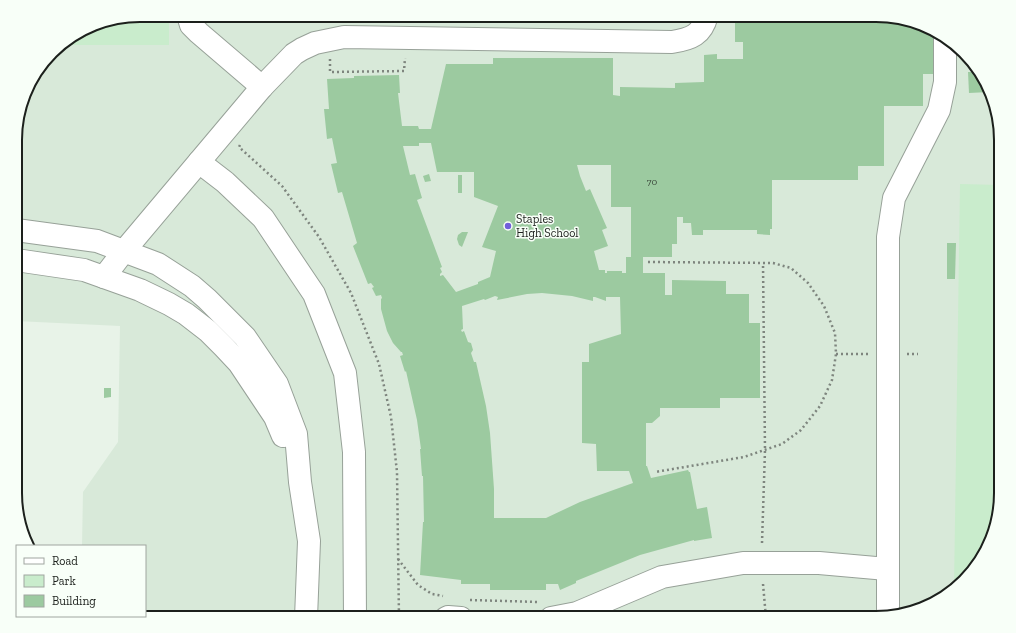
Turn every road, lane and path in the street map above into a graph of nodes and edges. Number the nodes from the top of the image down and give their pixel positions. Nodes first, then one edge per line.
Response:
1 (190, 22) edge
2 (704, 22) edge
3 (945, 44) edge
4 (405, 55) dead end
5 (323, 59) dead end
6 (262, 87) junction
7 (244, 141) dead end
8 (199, 162) junction
9 (22, 231) edge
10 (124, 251) junction
11 (22, 261) edge
12 (648, 262) dead end
13 (763, 263) junction
14 (104, 277) junction
15 (765, 450) junction
16 (655, 472) dead end
17 (300, 482) junction
18 (762, 563) junction
19 (887, 569) junction
20 (888, 610) edge
21 (306, 611) edge
22 (355, 611) edge
23 (399, 611) edge
24 (582, 611) edge
25 (765, 611) edge

1 - 6 lane
2 - 6 lane
3 - 19 lane
4 - 5 path
6 - 8 lane
7 - 23 path
8 - 10 lane
8 - 22 lane
9 - 10 lane
10 - 14 lane
10 - 17 lane
11 - 14 lane
12 - 13 path
13 - 15 path
13 - 15 path
14 - 17 lane
15 - 16 path
15 - 18 path
17 - 21 lane
18 - 19 lane
18 - 24 lane
18 - 25 path
19 - 20 lane

